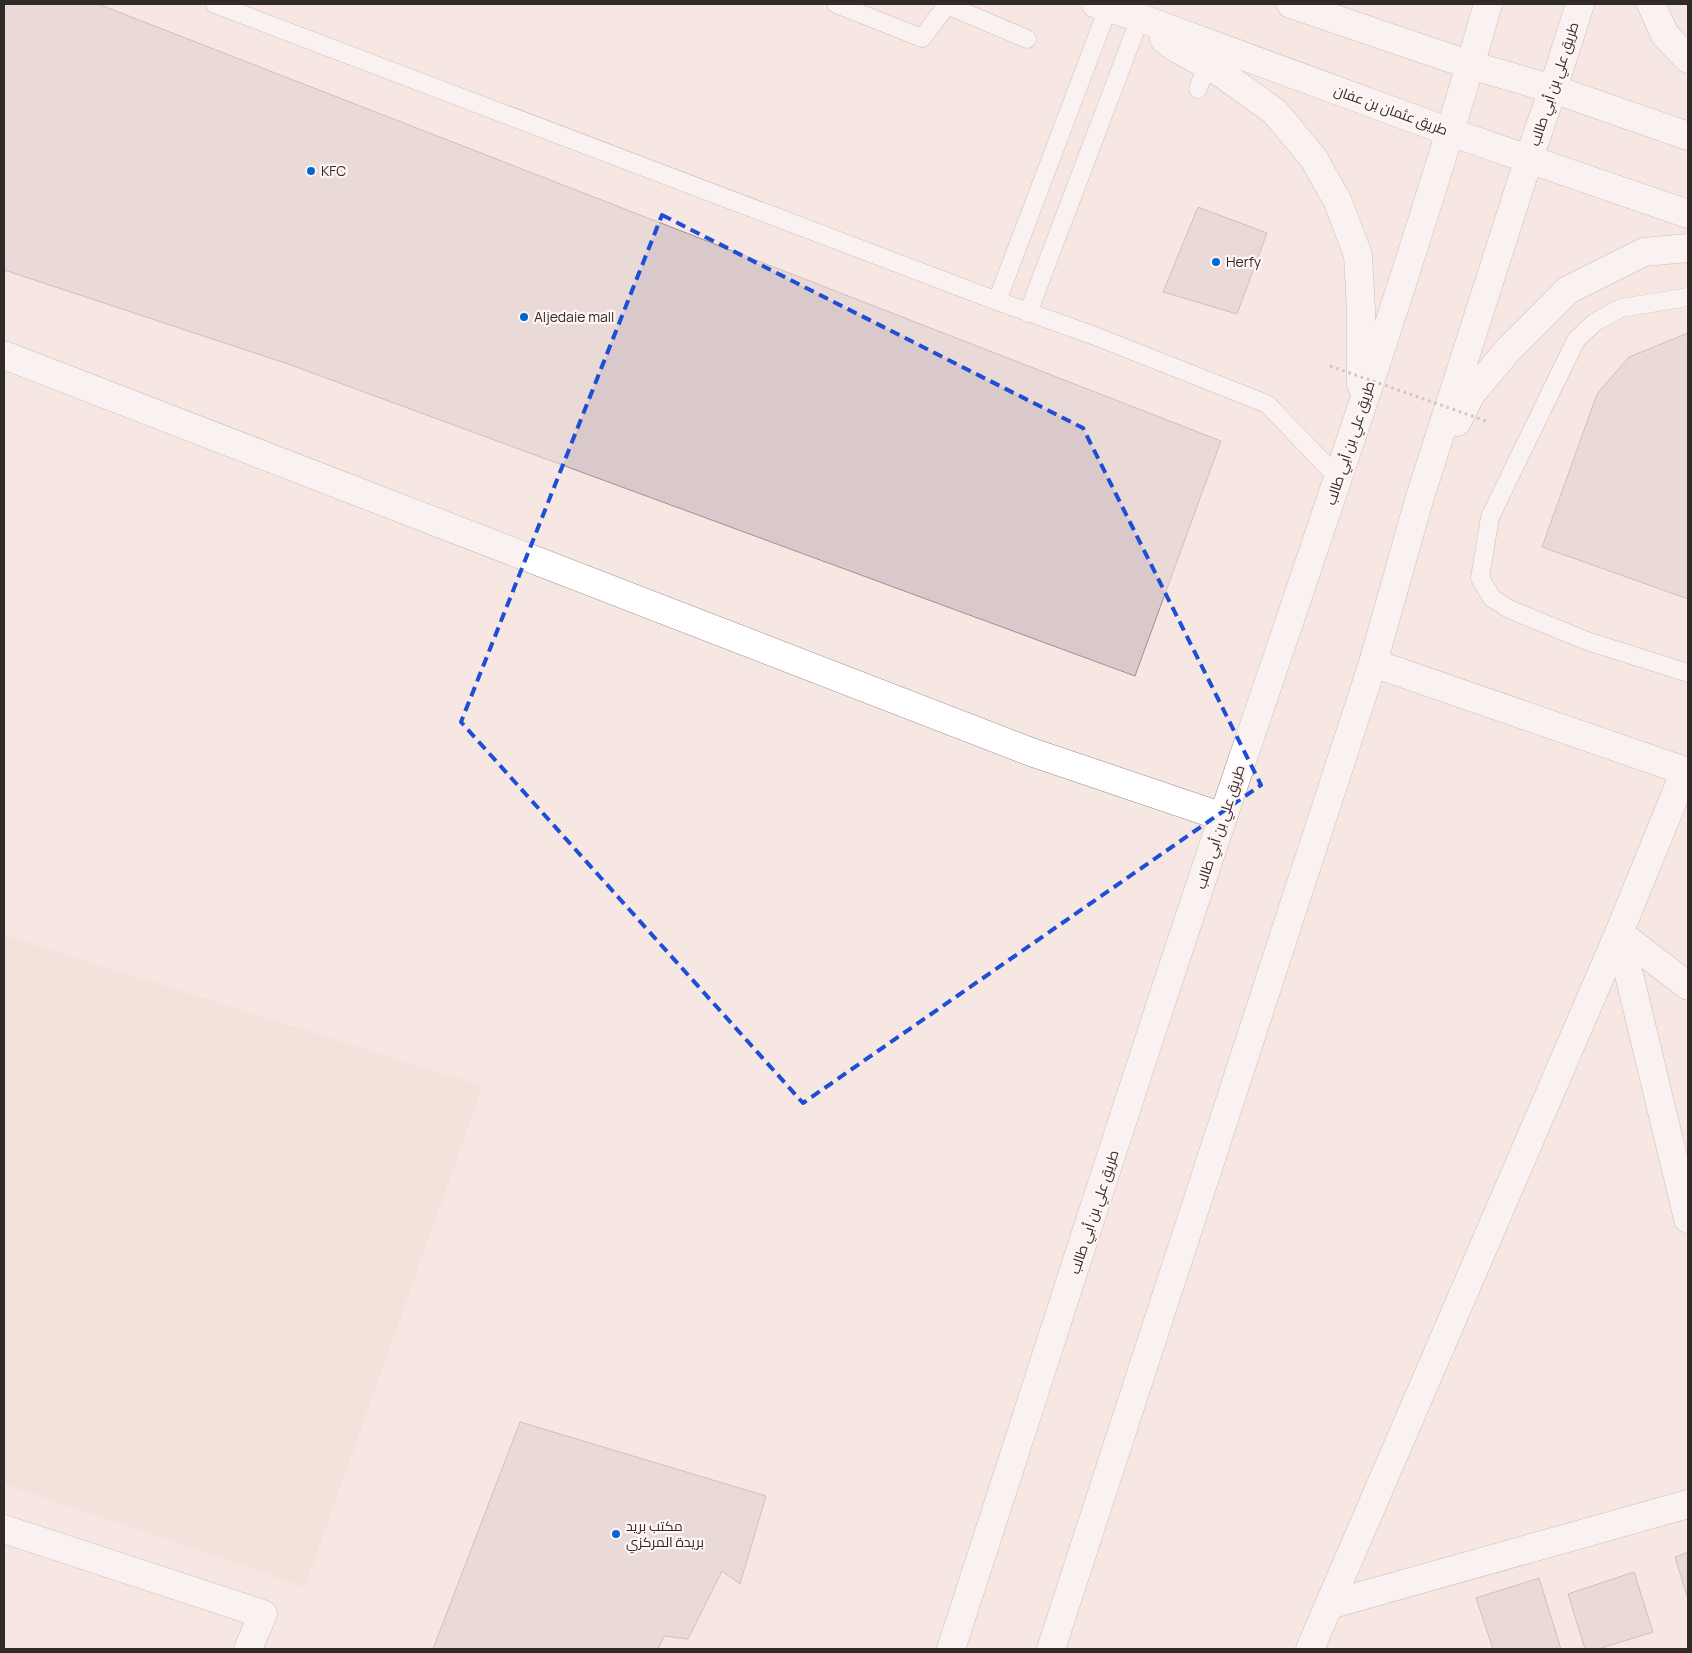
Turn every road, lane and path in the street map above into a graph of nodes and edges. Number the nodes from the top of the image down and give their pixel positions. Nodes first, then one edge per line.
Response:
1 (215, 4) edge
2 (836, 4) edge
3 (1291, 4) edge
4 (1488, 4) edge
5 (1580, 4) edge
6 (1652, 4) edge
7 (1102, 6) edge
8 (1140, 18) junction
9 (1027, 39) dead end
10 (1688, 59) edge
11 (1470, 65) junction
12 (1206, 66) junction
13 (1553, 90) junction
14 (1450, 132) junction
15 (1688, 136) edge
16 (1529, 158) junction
17 (1688, 214) edge
18 (1688, 248) edge
19 (1688, 297) edge
20 (997, 301) junction
21 (1028, 313) junction
22 (4, 355) edge
23 (1330, 366) dead end
24 (1360, 413) junction
25 (1489, 422) dead end
26 (1339, 479) junction
27 (1419, 500) junction
28 (1373, 662) junction
29 (1688, 674) edge
30 (1686, 767) edge
31 (1223, 817) junction
32 (1619, 933) junction
33 (1688, 986) edge
34 (1688, 1219) edge
35 (1688, 1504) edge
36 (4, 1530) edge
37 (1329, 1605) junction
38 (248, 1649) edge
39 (951, 1649) edge
40 (1051, 1649) edge
41 (1310, 1649) edge

1 - 20 lane
2 - 9 lane
3 - 11 main road
4 - 11 main road, طريق علي بن أبي طالب
5 - 13 main road, طريق علي بن أبي طالب
6 - 10 main road
7 - 8 main road, طريق عثمان بن عفان
7 - 20 lane
8 - 12 main road, طريق عثمان بن عفان
8 - 21 lane
11 - 13 main road
11 - 14 main road, طريق علي بن أبي طالب
12 - 14 main road, طريق عثمان بن عفان
12 - 24 main road
13 - 15 main road
13 - 16 main road, طريق علي بن أبي طالب
14 - 16 main road, طريق عثمان بن عفان
14 - 24 main road, طريق علي بن أبي طالب
16 - 17 main road, طريق عثمان بن عفان
16 - 27 main road, طريق علي بن أبي طالب
18 - 27 main road
19 - 29 lane
20 - 21 lane
21 - 26 lane
22 - 31 main road
23 - 25 path, bridge
24 - 26 main road, طريق علي بن أبي طالب
26 - 31 main road, طريق علي بن أبي طالب
27 - 28 main road, طريق علي بن أبي طالب
28 - 30 main road
28 - 40 main road, طريق علي بن أبي طالب
30 - 32 main road
31 - 39 main road, طريق علي بن أبي طالب
32 - 33 main road
32 - 34 main road
32 - 37 main road
35 - 37 main road
36 - 38 main road
37 - 41 main road

